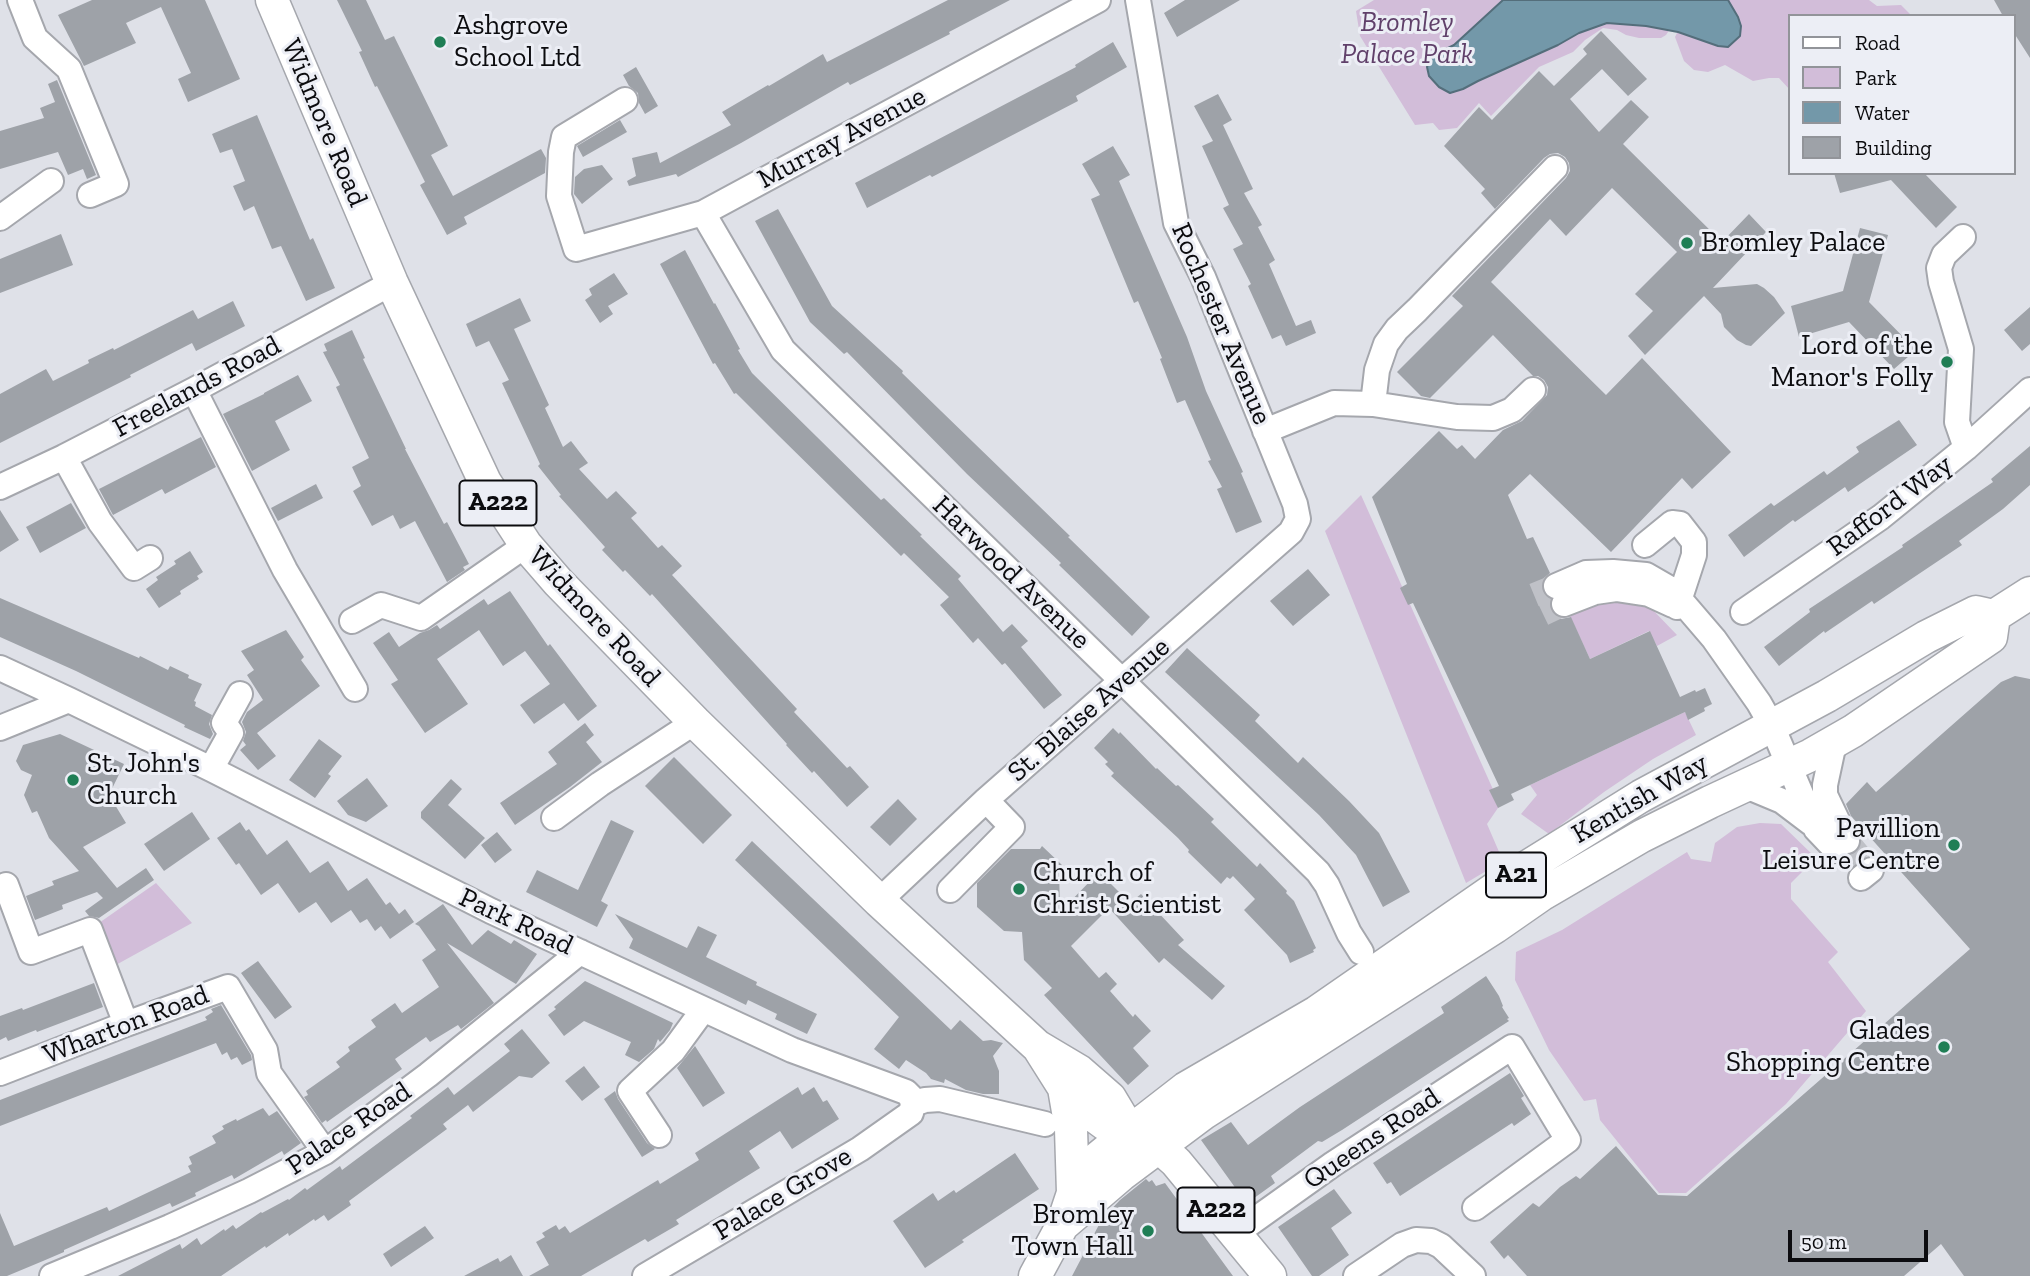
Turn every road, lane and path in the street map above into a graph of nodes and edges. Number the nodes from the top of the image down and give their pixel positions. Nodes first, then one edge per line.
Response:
1 (20, 0) edge
2 (272, 0) edge
3 (1098, 0) edge
4 (1138, 0) edge
5 (625, 100) dead end
6 (1555, 168) dead end
7 (51, 181) dead end
8 (90, 195) dead end
9 (703, 213) junction
10 (0, 218) edge
11 (1964, 237) dead end
12 (392, 283) junction
13 (194, 390) junction
14 (1533, 390) dead end
15 (2030, 390) edge
16 (1373, 404) junction
17 (1265, 431) junction
18 (1966, 448) junction
19 (64, 457) junction
20 (0, 487) edge
21 (1298, 519) joint
22 (526, 545) junction
23 (1646, 545) dead end
24 (150, 558) dead end
25 (1561, 591) tunnel mouth
26 (2030, 593) edge
27 (1748, 601) dead end
28 (1683, 607) junction
29 (1994, 616) junction
30 (352, 621) dead end
31 (0, 668) edge
32 (1122, 681) junction
33 (355, 689) dead end
34 (240, 694) dead end
35 (69, 700) junction
36 (695, 722) junction
37 (1772, 726) junction
38 (0, 728) edge
39 (1833, 743) junction
40 (1788, 767) junction
41 (211, 769) junction
42 (1746, 786) junction
43 (986, 800) junction
44 (554, 818) dead end
45 (1816, 828) junction
46 (6, 886) dead end
47 (950, 890) dead end
48 (879, 901) junction
49 (580, 952) junction
50 (1359, 953) dead end
51 (703, 1010) junction
52 (126, 1024) junction
53 (1037, 1046) junction
54 (0, 1073) edge
55 (1064, 1088) junction
56 (913, 1104) junction
57 (1045, 1124) dead end
58 (1128, 1133) junction
59 (659, 1135) dead end
60 (1159, 1147) junction
61 (325, 1152) junction
62 (1073, 1193) junction
63 (1475, 1208) dead end
64 (1062, 1226) junction
65 (1235, 1234) junction
66 (1441, 1246) junction
67 (52, 1276) edge
68 (645, 1276) edge
69 (1035, 1276) edge
70 (1270, 1276) edge
71 (1356, 1276) edge
72 (1466, 1276) edge
73 (1473, 1276) edge

1 - 8 street
2 - 12 main road, Widmore Road / A222
3 - 9 street, Murray Avenue
4 - 17 street, Rochester Avenue
5 - 9 street, Murray Avenue
6 - 16 street
7 - 10 street
9 - 32 street, Harwood Avenue
11 - 18 street
12 - 13 street, Freelands Road
12 - 22 main road, Widmore Road / A222
13 - 19 street, Freelands Road
13 - 33 street
14 - 16 street
15 - 18 street, Rafford Way
16 - 17 street
17 - 21 street, Rochester Avenue
18 - 27 street, Rafford Way
19 - 20 street, Freelands Road
19 - 24 street
21 - 32 street, St. Blaise Avenue
22 - 30 street
22 - 36 main road, Widmore Road / A222
23 - 28 street
25 - 28 street
26 - 29 main road, Kentish Way / A21
28 - 37 street
29 - 37 main road, Kentish Way / A21
29 - 39 main road, Kentish Way / A21
31 - 35 street, Park Road
32 - 43 street, St. Blaise Avenue
32 - 50 street, Harwood Avenue
34 - 41 street
35 - 38 street
35 - 41 street, Park Road
36 - 44 street
36 - 48 main road, Widmore Road / A222
37 - 40 street
37 - 58 main road, Kentish Way / A21
39 - 40 main road, Kentish Way / A21
39 - 45 street
40 - 42 main road, Kentish Way / A21
40 - 45 street
41 - 49 street, Park Road
42 - 45 street
42 - 60 main road, Kentish Way / A21
43 - 47 street
43 - 48 street, St. Blaise Avenue
46 - 52 street
48 - 53 main road, Widmore Road / A222
49 - 51 street, Park Road
49 - 61 street, Palace Road
51 - 56 street, Park Road
51 - 59 street
52 - 54 street, Wharton Road
52 - 61 street, Wharton Road
53 - 55 main road, Widmore Road / A222
53 - 58 main road, Widmore Road / A222
55 - 58 main road, Widmore Road / A222
55 - 62 main road
56 - 57 street
56 - 68 street, Palace Grove
58 - 60 main road, Widmore Road / A222
58 - 62 main road, A21
60 - 64 main road, A21
60 - 65 main road, Widmore Road / A222
61 - 67 street, Palace Road
62 - 64 main road, A21
63 - 65 street, Queens Road
64 - 69 main road, A21
65 - 70 main road, Widmore Road / A222
66 - 71 street
66 - 72 street
66 - 73 street

